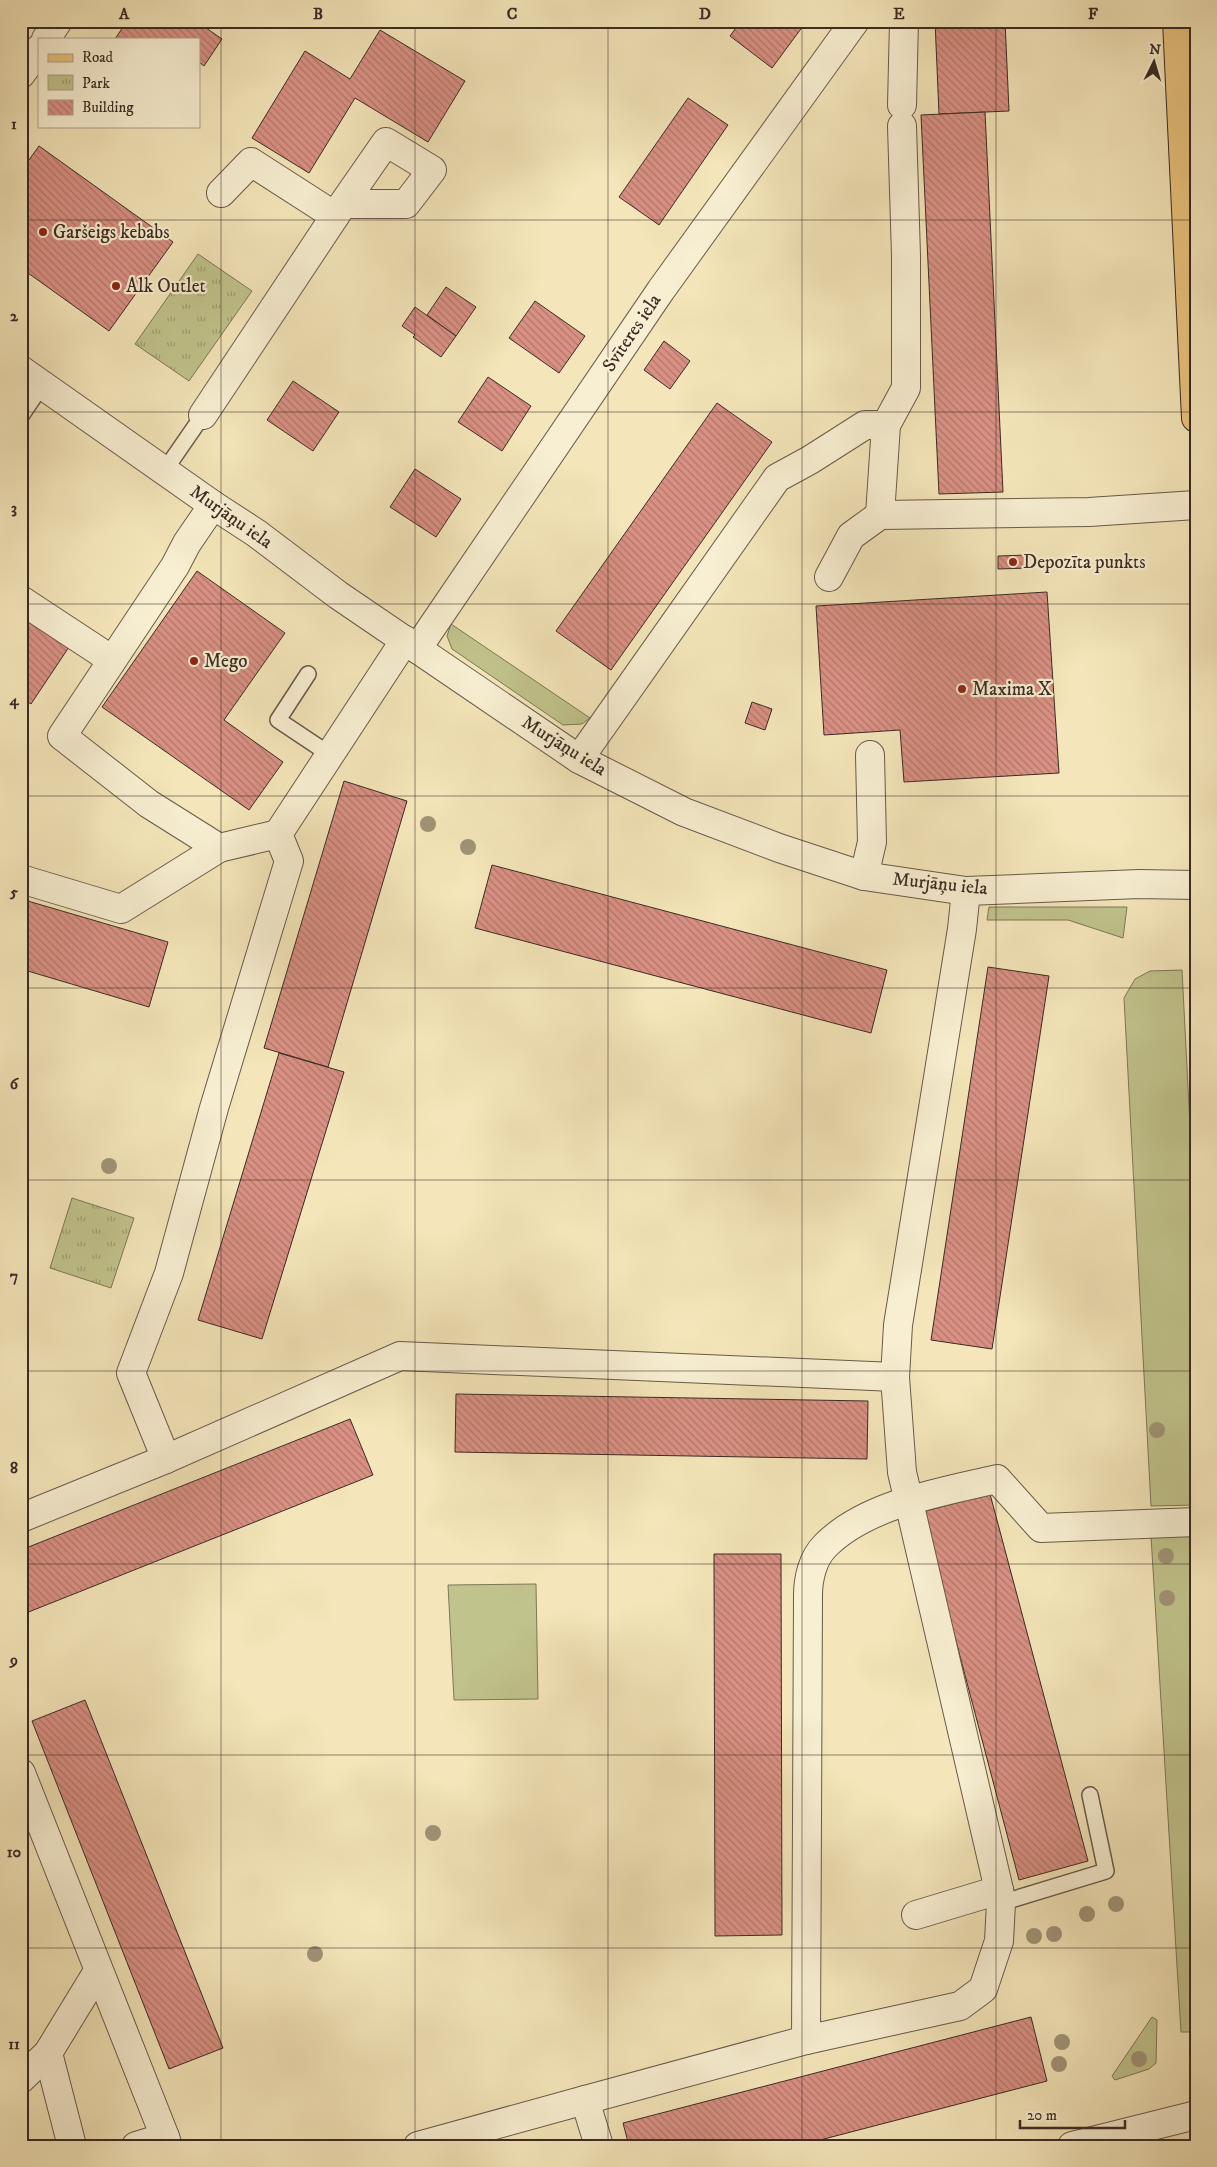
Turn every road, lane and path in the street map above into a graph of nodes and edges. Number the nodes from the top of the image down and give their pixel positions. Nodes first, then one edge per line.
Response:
1 (58, 21) edge
2 (855, 21) edge
3 (904, 21) edge
4 (1177, 21) edge
5 (47, 38) edge
6 (38, 50) edge
7 (21, 74) edge
8 (221, 193) dead end
9 (32, 377) edge
10 (203, 415) joint
11 (21, 416) edge
12 (1196, 418) edge
13 (886, 425) junction
14 (165, 470) junction
15 (213, 505) junction
16 (1196, 505) edge
17 (880, 515) junction
18 (829, 577) dead end
19 (21, 600) edge
20 (411, 644) junction
21 (111, 662) junction
22 (308, 674) dead end
23 (329, 754) junction
24 (870, 756) dead end
25 (578, 759) junction
26 (278, 834) junction
27 (219, 848) junction
28 (864, 876) junction
29 (21, 879) edge
30 (1196, 885) edge
31 (966, 891) junction
32 (895, 1377) junction
33 (166, 1459) junction
34 (908, 1501) junction
35 (21, 1518) edge
36 (1196, 1522) edge
37 (21, 1773) edge
38 (1090, 1795) dead end
39 (1000, 1896) junction
40 (916, 1915) dead end
41 (98, 1971) junction
42 (806, 2040) junction
43 (48, 2053) junction
44 (21, 2079) edge
45 (585, 2100) junction
46 (1196, 2115) edge
47 (166, 2142) edge
48 (72, 2146) edge
49 (136, 2146) edge
50 (418, 2146) edge
51 (599, 2146) edge
52 (1072, 2146) edge

1 - 5 street
2 - 20 street, Svīteres iela
3 - 13 street
4 - 12 main road
6 - 7 street
8 - 10 street
9 - 11 lane
9 - 14 street, Murjāņu iela
10 - 14 lane
13 - 17 street
13 - 25 street
14 - 15 street, Murjāņu iela
15 - 20 street, Murjāņu iela
15 - 21 street
16 - 17 street
17 - 18 street
19 - 21 street
20 - 23 street, Svīteres iela
20 - 25 street, Murjāņu iela
21 - 27 street
22 - 23 lane
23 - 26 street, Svīteres iela
24 - 28 street
25 - 28 street, Murjāņu iela
26 - 27 street
26 - 33 street
27 - 29 street
28 - 31 street, Murjāņu iela
30 - 31 street, Murjāņu iela
31 - 32 street
32 - 33 street
32 - 34 street
33 - 35 street
34 - 36 street
34 - 39 street
34 - 42 street
37 - 41 street
38 - 39 lane
39 - 40 street
39 - 42 street
41 - 43 street
41 - 47 street
42 - 45 street
43 - 44 street
43 - 48 street
45 - 50 street
45 - 51 street
46 - 52 street
47 - 49 street

